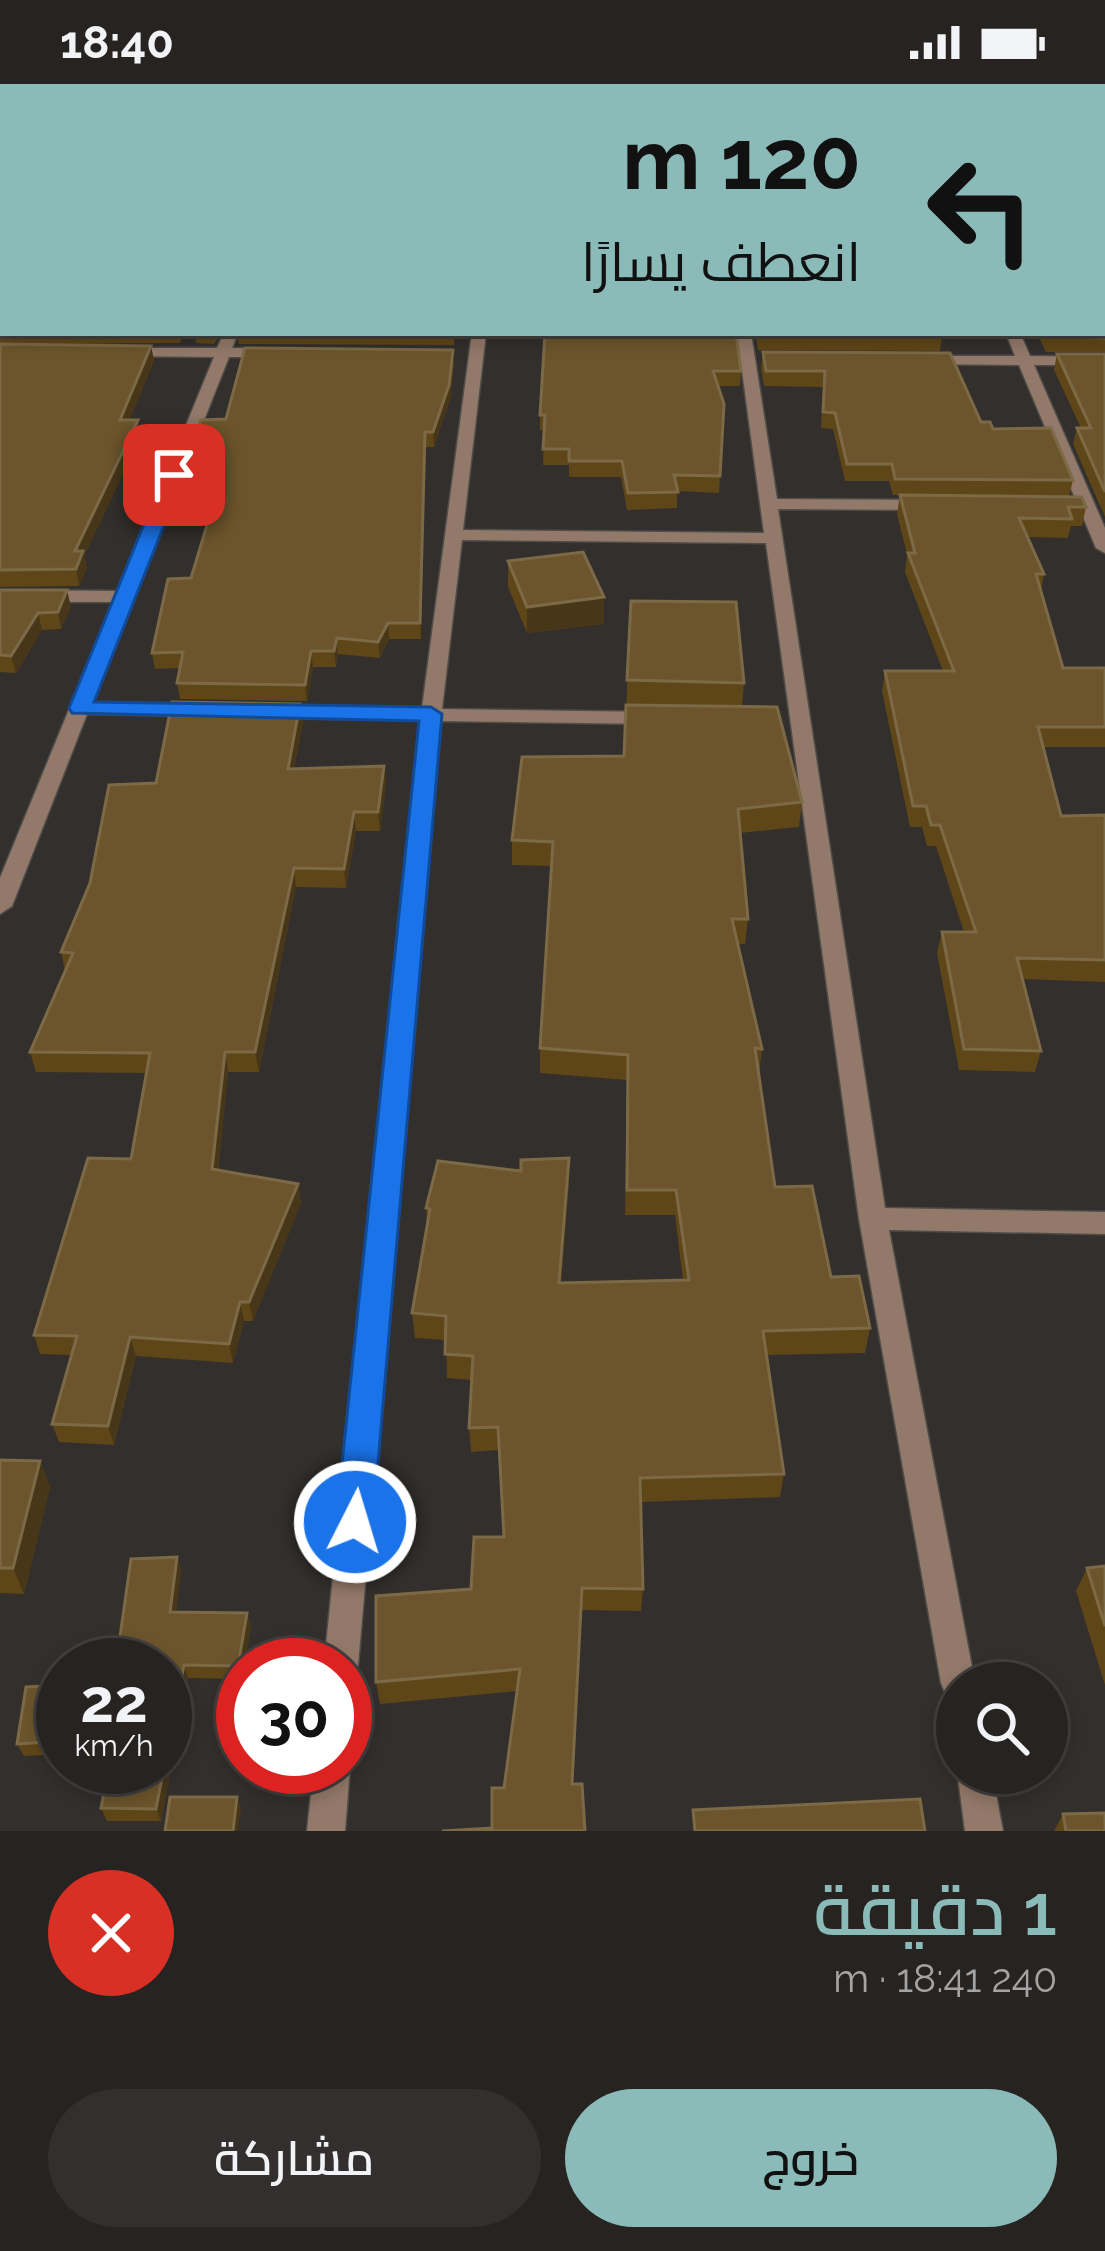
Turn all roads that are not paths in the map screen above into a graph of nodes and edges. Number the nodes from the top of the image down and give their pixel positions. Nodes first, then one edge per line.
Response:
1 (230, 336) edge
2 (1014, 336) edge
3 (469, 348) edge
4 (754, 350) edge
5 (112, 352) edge
6 (223, 353) junction
7 (292, 354) edge
8 (909, 360) edge
9 (1025, 361) junction
10 (1105, 362) edge
11 (768, 504) junction
12 (950, 505) edge
13 (1064, 506) edge
14 (1087, 506) junction
15 (453, 536) junction
16 (773, 538) junction
17 (1105, 548) edge
18 (0, 596) edge
19 (125, 597) junction
20 (80, 708) junction
21 (220, 711) edge
22 (244, 711) edge
23 (431, 714) junction
24 (685, 719) edge
25 (0, 906) edge
26 (873, 1219) junction
27 (1105, 1223) edge
28 (344, 1638) edge
29 (954, 1662) edge
30 (329, 1794) edge
31 (978, 1794) edge
32 (326, 1831) edge
33 (984, 1831) edge

1 - 6 street
2 - 9 street
3 - 15 street
4 - 11 street
5 - 6 street
6 - 7 street
6 - 19 street
8 - 9 street
9 - 10 street
9 - 14 street
11 - 12 street
11 - 16 street
13 - 14 street
14 - 17 street
15 - 16 street
15 - 23 street
16 - 26 street
18 - 19 street
19 - 20 street
20 - 21 street
20 - 25 street
22 - 23 street
23 - 24 street
23 - 28 street
26 - 27 street
26 - 29 street
30 - 32 street
31 - 33 street

